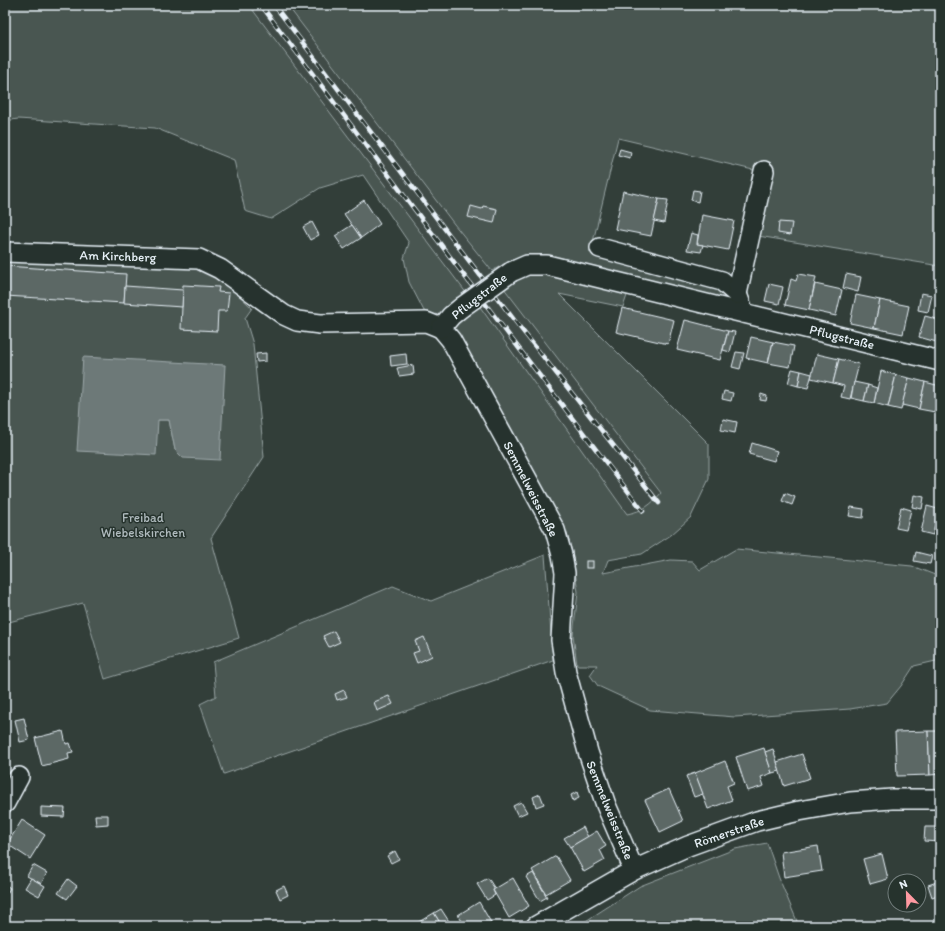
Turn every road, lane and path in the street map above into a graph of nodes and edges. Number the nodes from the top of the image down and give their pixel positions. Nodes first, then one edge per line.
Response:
1 (764, 171) dead end
2 (600, 248) dead end
3 (5, 252) edge
4 (228, 274) joint
5 (737, 294) junction
6 (744, 313) junction
7 (441, 328) junction
8 (940, 361) edge
9 (19, 777) dead end
10 (940, 799) edge
11 (5, 803) edge
12 (634, 870) junction
13 (536, 926) edge

1 - 5 street
2 - 5 street
3 - 4 street, Am Kirchberg
4 - 7 street, Pflugstraße
5 - 6 street
6 - 7 street, Pflugstraße, bridge
6 - 8 street, Pflugstraße
7 - 12 street, Semmelweisstraße
9 - 11 street
10 - 12 street, Römerstraße
12 - 13 street, Römerstraße

